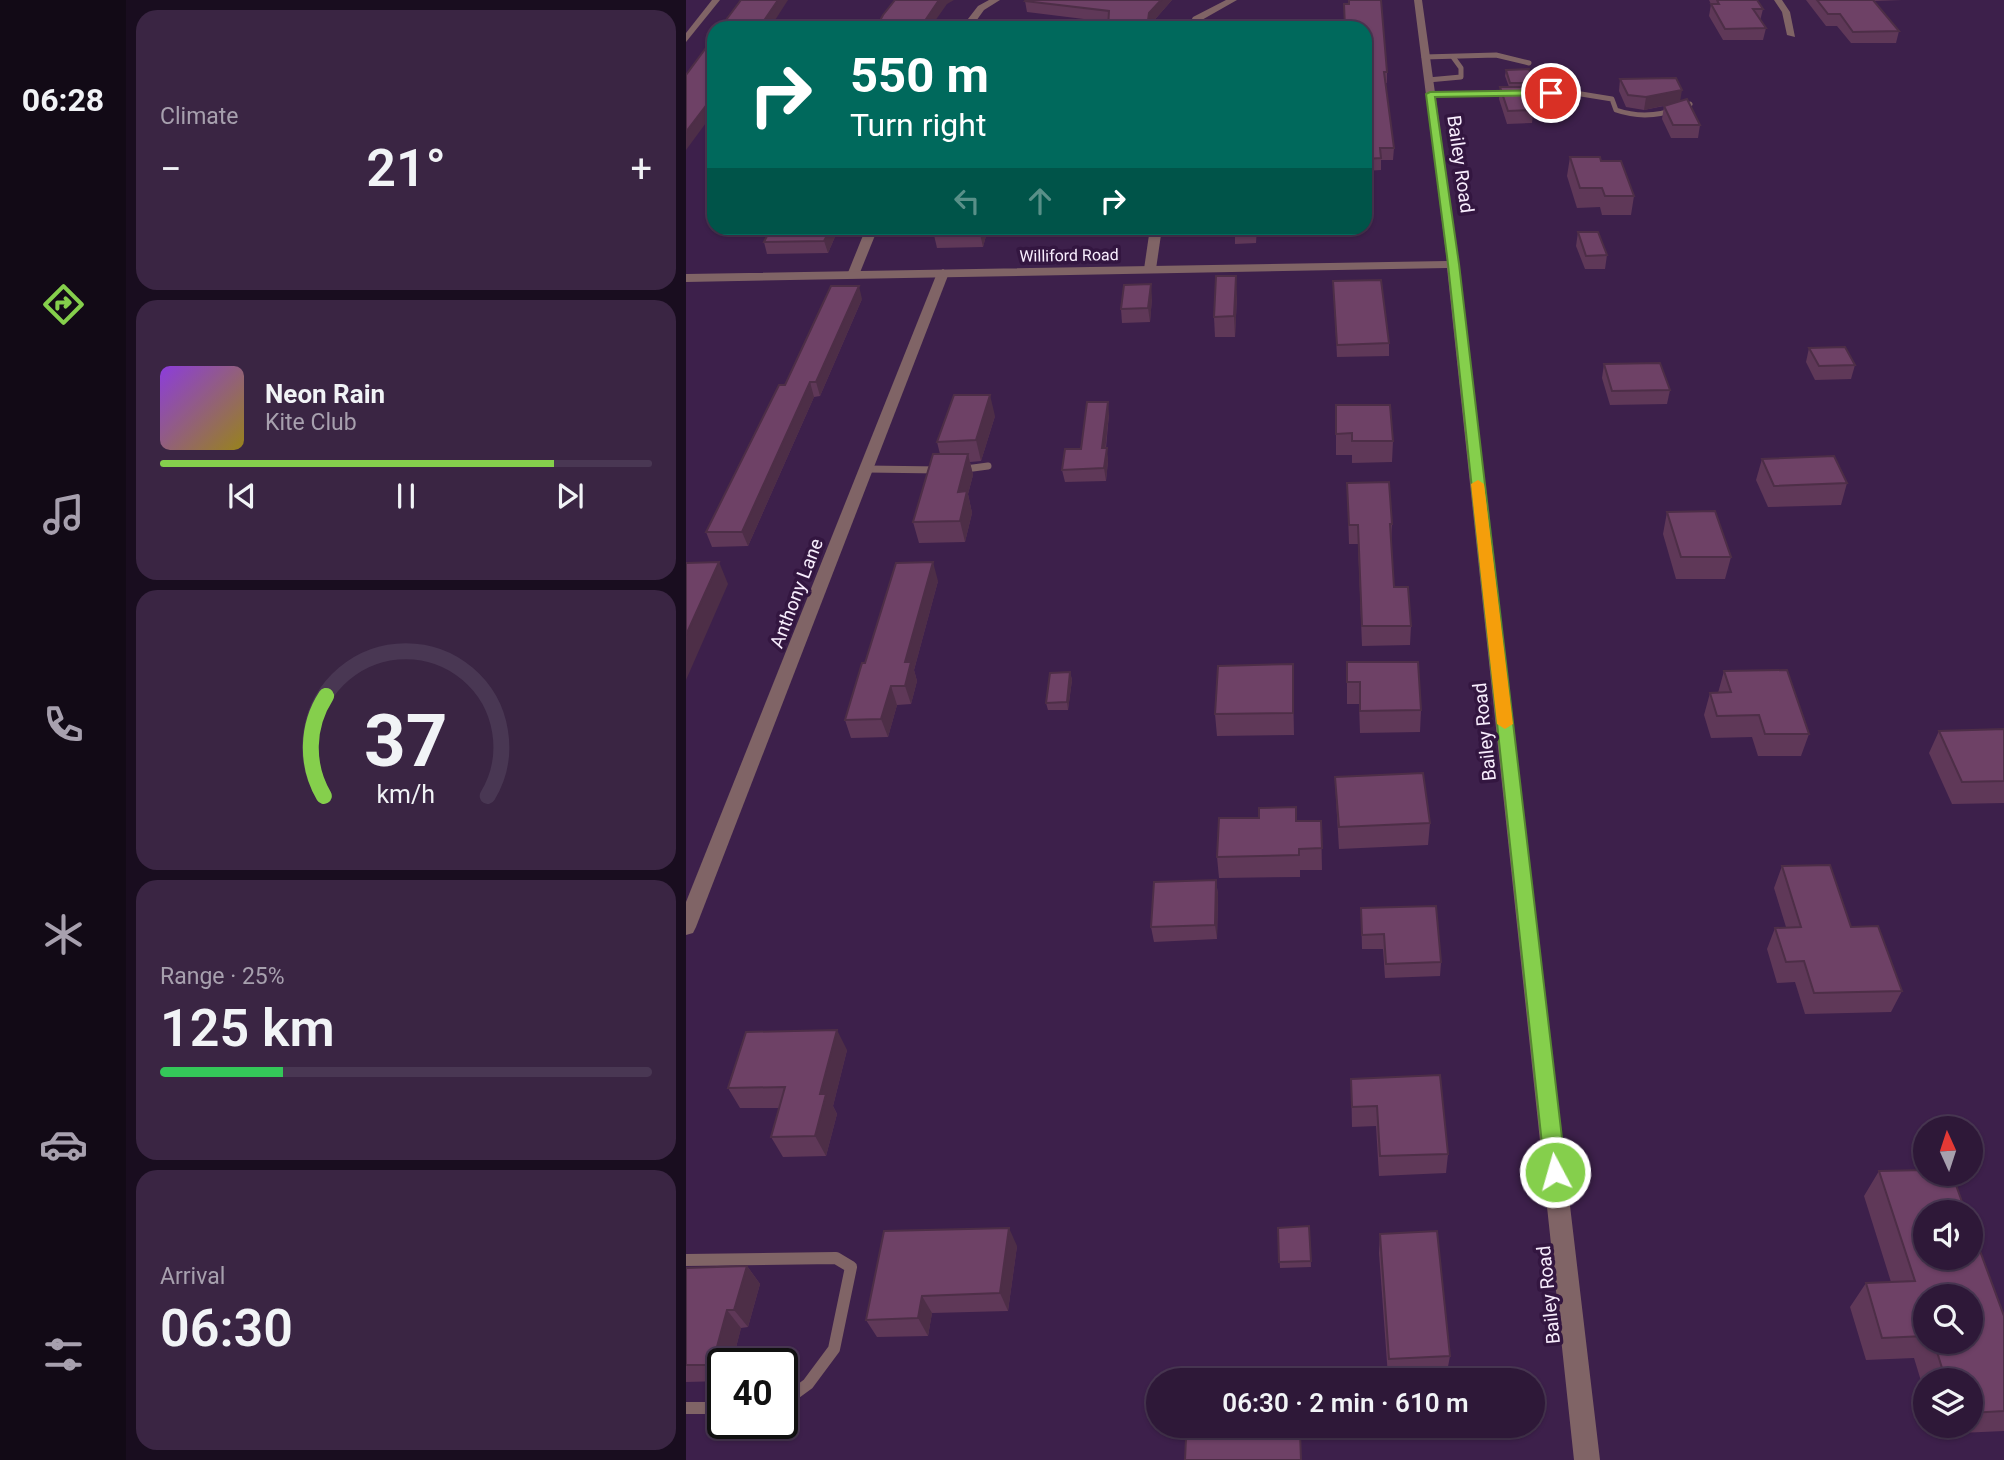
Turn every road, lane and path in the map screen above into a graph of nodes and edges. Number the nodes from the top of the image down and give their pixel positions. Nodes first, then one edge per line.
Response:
1 (716, 0) edge
2 (996, 0) edge
3 (1233, 0) edge
4 (1418, 0) edge
5 (1778, 0) edge
6 (971, 21) edge
7 (1195, 21) edge
8 (1792, 35) dead end
9 (686, 39) edge
10 (1424, 57) junction
11 (1453, 57) junction
12 (1530, 64) dead end
13 (1429, 87) junction
14 (1690, 104) edge
15 (869, 235) edge
16 (1155, 235) edge
17 (1453, 264) junction
18 (1150, 269) junction
19 (943, 273) junction
20 (853, 275) junction
21 (686, 278) edge
22 (988, 466) dead end
23 (867, 469) junction
24 (686, 927) edge
25 (686, 1260) edge
26 (798, 1391) edge
27 (686, 1408) edge
28 (707, 1408) edge
29 (1587, 1460) edge

1 - 9 street
2 - 6 street
3 - 7 street
4 - 10 street, Bailey Road
5 - 8 street
10 - 11 lane
10 - 13 street, Bailey Road
11 - 12 lane
11 - 13 lane
13 - 14 lane
13 - 17 street, Bailey Road
15 - 20 street
16 - 18 street
17 - 18 street, Williford Road
17 - 29 street, Bailey Road
18 - 19 street, Williford Road
19 - 20 street, Williford Road
19 - 23 street, Anthony Lane
20 - 21 street, Williford Road
22 - 23 lane
23 - 24 street, Anthony Lane
25 - 26 lane
27 - 28 lane

